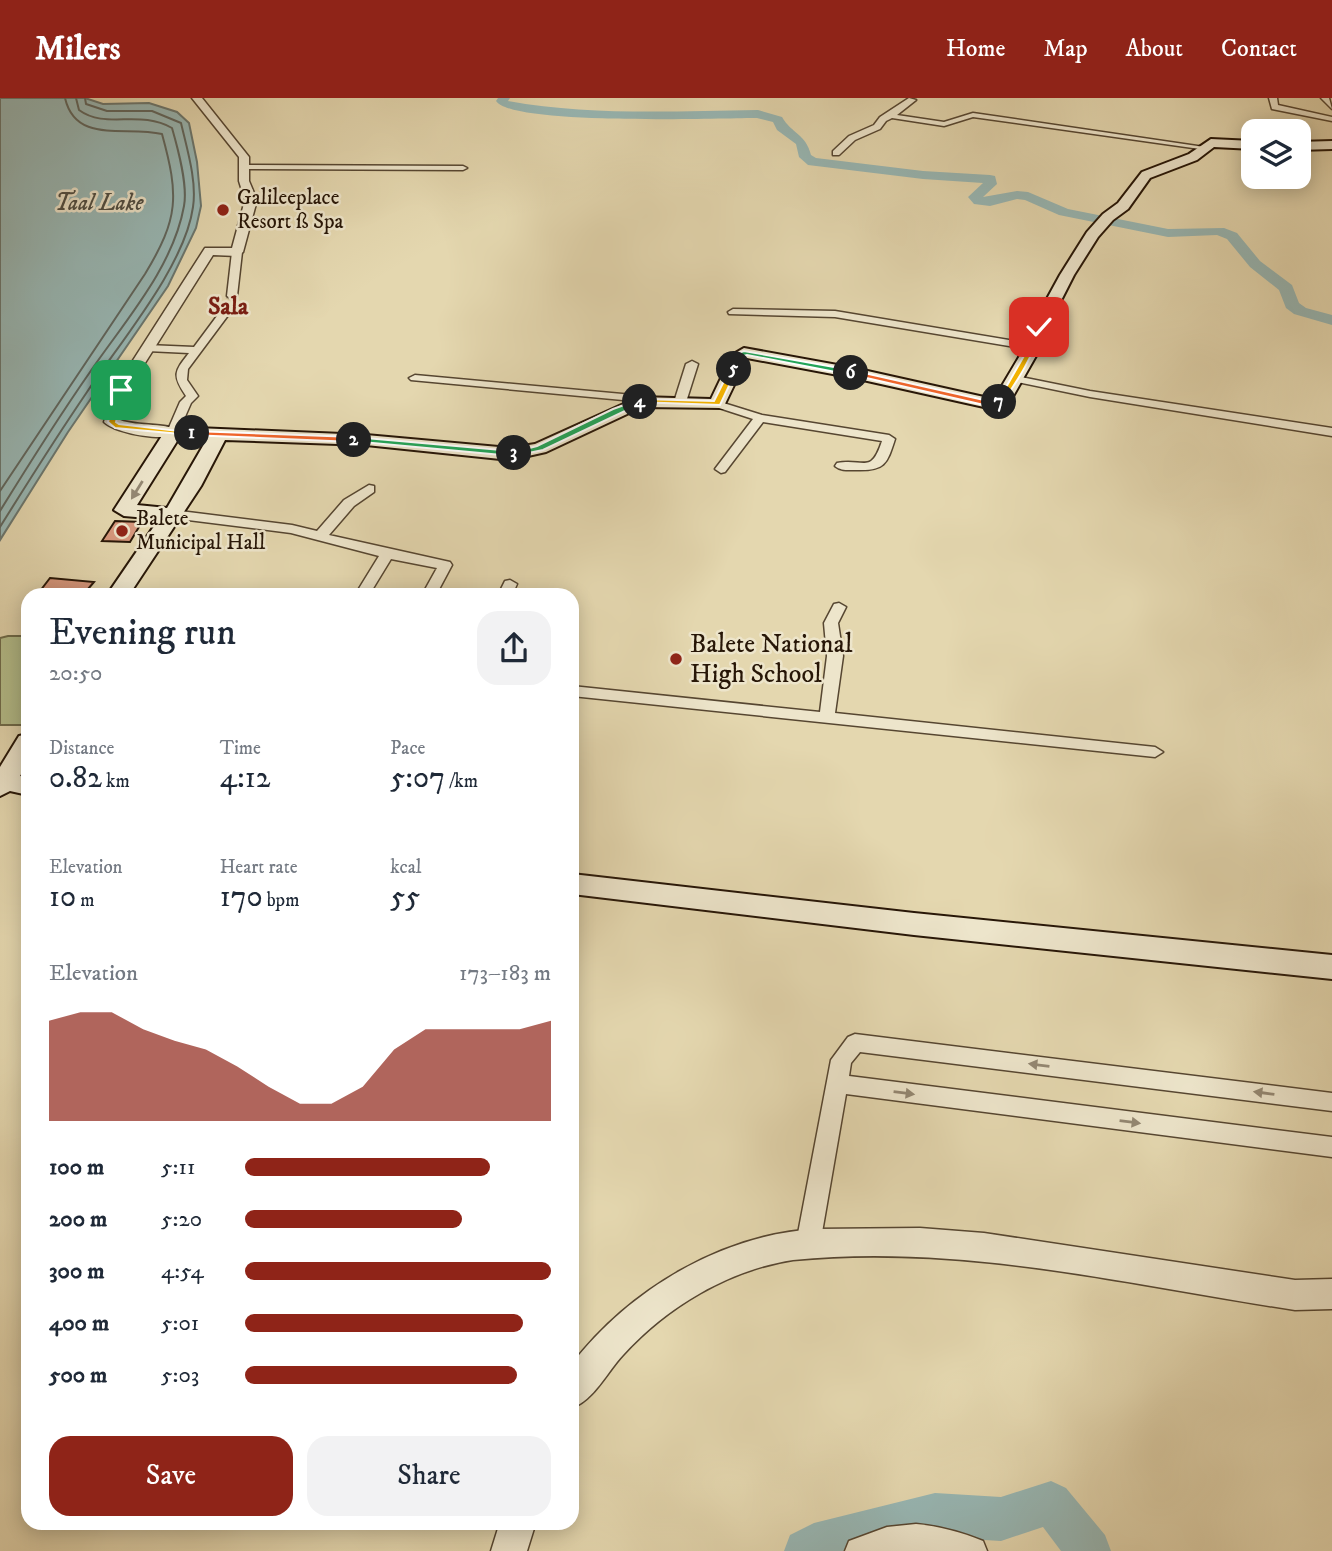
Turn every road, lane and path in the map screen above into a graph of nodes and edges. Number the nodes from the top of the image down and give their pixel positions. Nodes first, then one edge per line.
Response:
1 (197, 98) edge
2 (1273, 98) edge
3 (1325, 98) edge
4 (912, 100) edge
5 (1332, 107) edge
6 (891, 116) junction
7 (1332, 119) edge
8 (1241, 144) edge
9 (1332, 145) edge
10 (1311, 146) edge
11 (1207, 148) junction
12 (835, 153) dead end
13 (246, 167) junction
14 (463, 168) dead end
15 (1104, 222) joint
16 (237, 252) junction
17 (232, 296) tunnel mouth
18 (733, 312) dead end
19 (225, 314) tunnel mouth
20 (1033, 347) junction
21 (147, 348) junction
22 (197, 350) junction
23 (692, 364) dead end
24 (415, 378) dead end
25 (1016, 379) junction
26 (656, 400) junction
27 (680, 402) junction
28 (717, 404) junction
29 (760, 418) junction
30 (173, 432) junction
31 (1332, 432) edge
32 (219, 434) junction
33 (841, 466) dead end
34 (721, 469) dead end
35 (369, 489) dead end
36 (172, 514) junction
37 (320, 536) junction
38 (387, 554) junction
39 (123, 588) edge
40 (366, 588) edge
41 (433, 588) edge
42 (839, 607) dead end
43 (579, 692) edge
44 (827, 717) junction
45 (1155, 752) dead end
46 (21, 756) edge
47 (8, 783) edge
48 (579, 885) edge
49 (1332, 967) edge
50 (837, 1084) junction
51 (1332, 1102) edge
52 (1332, 1147) edge
53 (808, 1244) junction
54 (1332, 1294) edge
55 (579, 1382) edge
56 (516, 1530) edge
57 (509, 1551) edge
58 (859, 1551) edge
59 (973, 1551) edge

1 - 13 street
2 - 7 street
3 - 5 street
4 - 6 street
6 - 11 street
6 - 12 street
8 - 11 main road
9 - 10 main road
11 - 15 main road
13 - 14 street
13 - 16 street
15 - 20 main road
16 - 17 street
16 - 21 street
18 - 20 street
19 - 22 street
20 - 25 main road
21 - 22 street
21 - 30 street
22 - 30 street
23 - 27 street
24 - 26 street
25 - 28 main road
25 - 31 street
26 - 27 main road
26 - 32 main road
27 - 28 main road
28 - 29 street
29 - 33 street
29 - 34 street
30 - 32 main road
30 -> 36 main road
32 - 36 main road
35 - 37 street
36 - 37 street
36 - 39 main road
37 - 38 street
38 - 40 street
38 - 41 street
42 - 44 street
43 - 44 street
44 - 45 street
46 - 47 main road
48 - 49 main road
51 -> 50 street
50 -> 52 street
50 - 53 street
53 - 54 street
53 - 55 street
56 - 57 street
58 - 59 street

